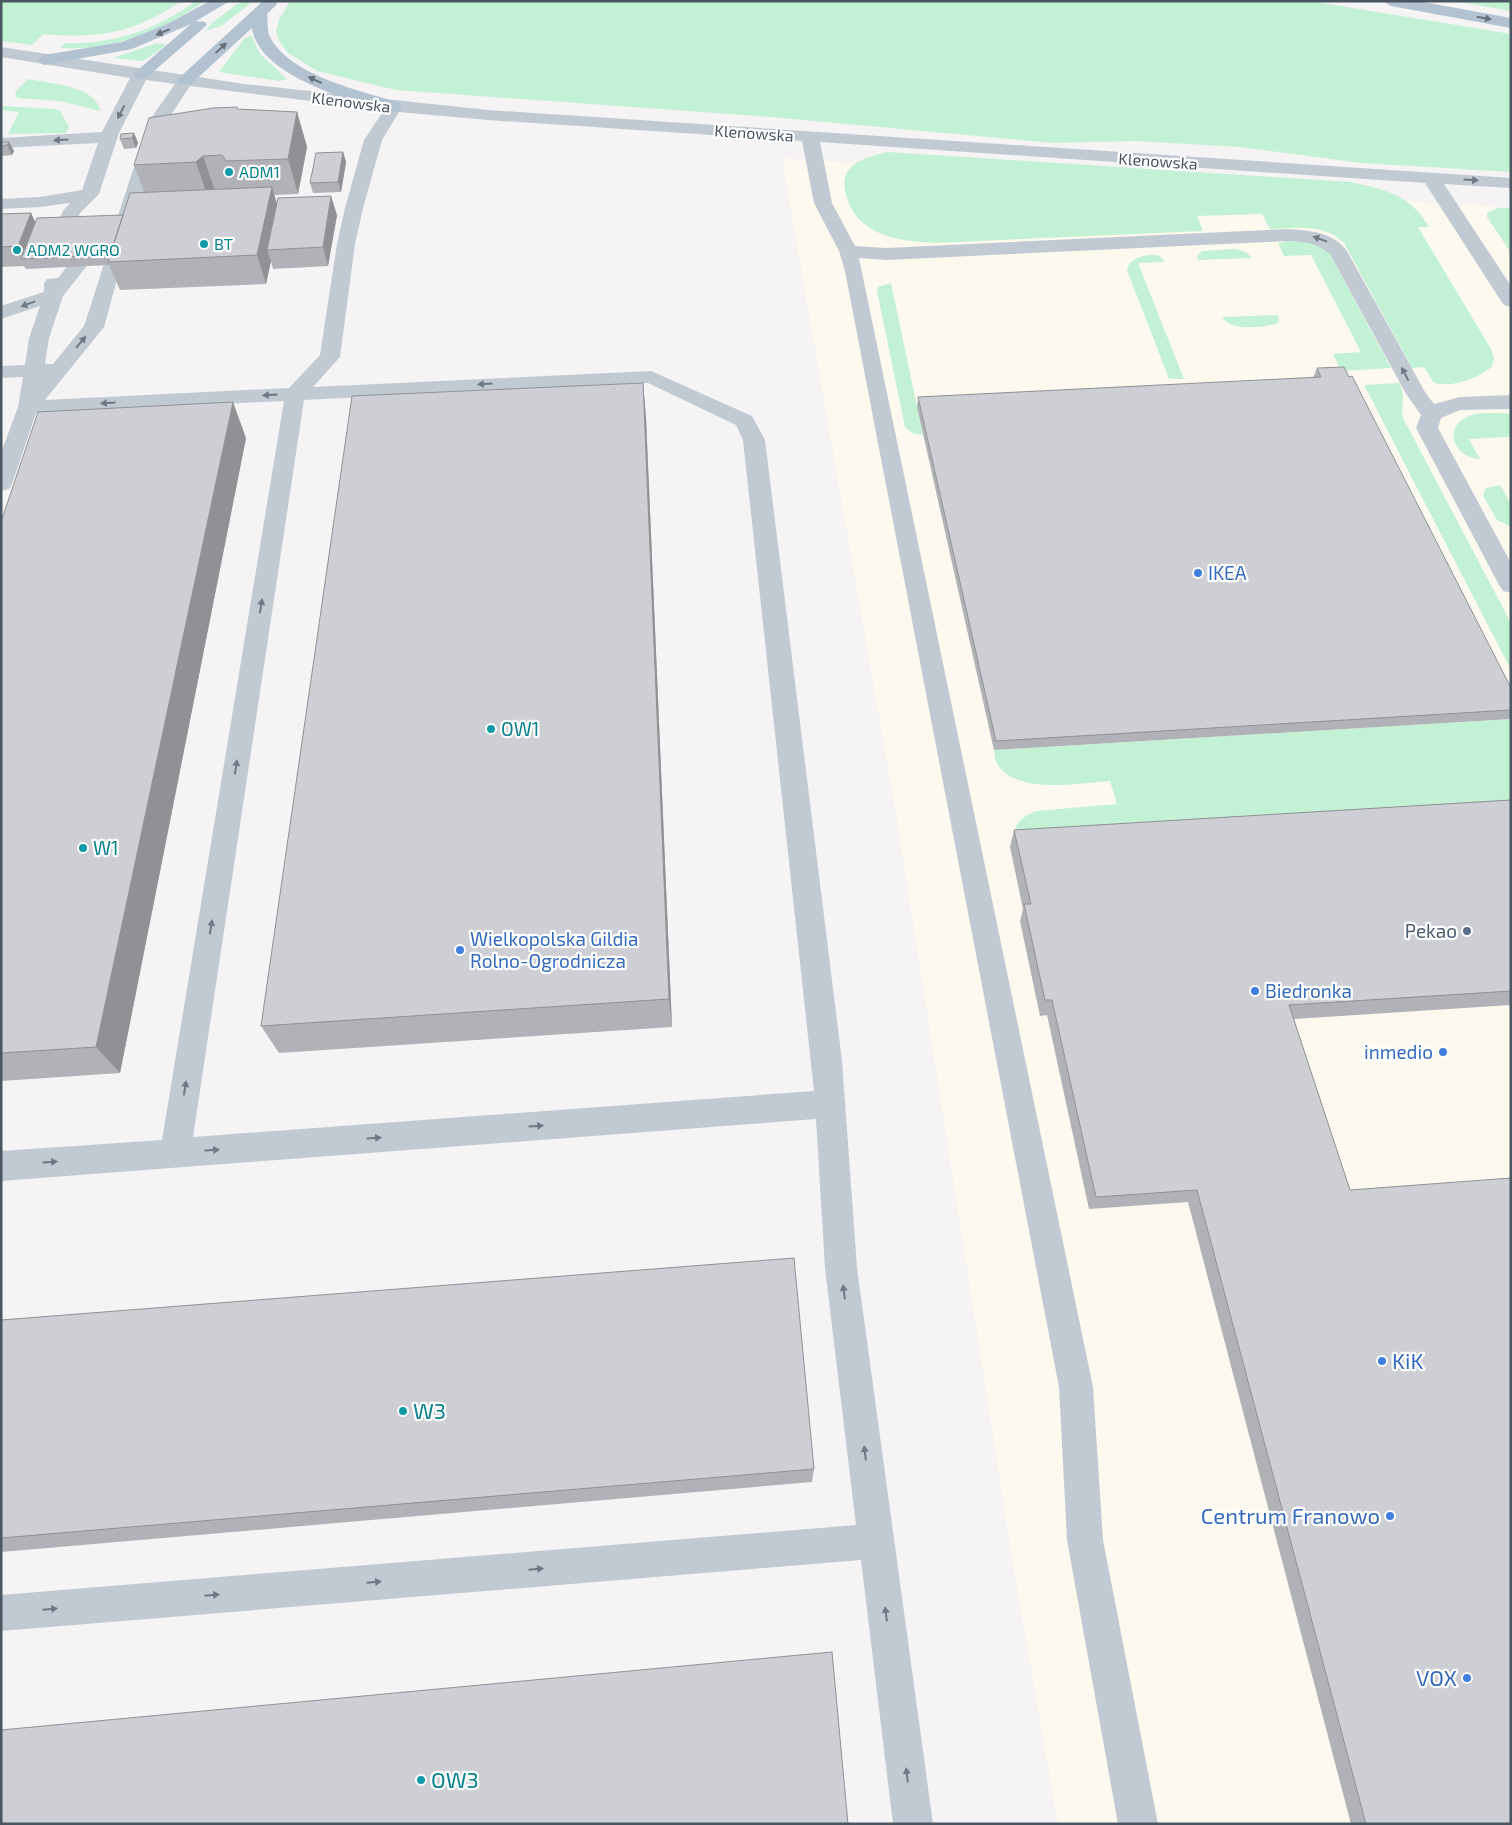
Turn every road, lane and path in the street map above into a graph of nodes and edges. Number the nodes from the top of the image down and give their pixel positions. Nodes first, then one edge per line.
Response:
1 (222, 1) edge
2 (226, 1) edge
3 (272, 1) edge
4 (1391, 1) edge
5 (260, 12) junction
6 (1511, 22) edge
7 (1, 52) edge
8 (44, 60) junction
9 (140, 75) junction
10 (185, 81) junction
11 (394, 107) junction
12 (109, 137) junction
13 (810, 137) junction
14 (1, 143) edge
15 (1431, 178) junction
16 (1511, 183) edge
17 (90, 194) junction
18 (1, 204) edge
19 (92, 214) edge
20 (124, 225) edge
21 (64, 227) edge
22 (848, 251) junction
23 (112, 265) edge
24 (77, 267) edge
25 (54, 268) edge
26 (54, 295) junction
27 (1511, 300) edge
28 (1, 313) edge
29 (59, 369) junction
30 (34, 370) junction
31 (1, 372) edge
32 (295, 394) junction
33 (1511, 402) edge
34 (1432, 415) junction
35 (17, 418) edge
36 (1, 484) edge
37 (1511, 585) edge
38 (830, 1104) junction
39 (175, 1153) junction
40 (1, 1166) edge
41 (876, 1541) junction
42 (1, 1613) edge
43 (913, 1824) edge
44 (1138, 1824) edge

1 -> 8 main road
2 - 9 main road
3 - 5 main road
4 -> 6 main road
10 -> 5 main road
11 -> 5 main road
7 - 8 street, Klenowska
8 - 9 street, Klenowska
9 - 10 street, Klenowska
9 -> 12 street
10 - 11 street, Klenowska
10 - 20 street
11 - 13 street, Klenowska
11 - 32 street
12 -> 14 street
12 - 17 street
13 - 15 street, Klenowska
13 - 22 street
15 -> 16 street, Klenowska
15 - 27 street
17 - 18 street
17 - 19 street
17 - 21 street
34 -> 22 street
22 - 44 street
29 -> 23 street
24 - 26 street
25 - 26 street
26 -> 28 street
26 - 30 street
29 - 30 street
29 - 35 street
30 - 31 street
30 - 35 street
32 -> 35 street
38 -> 32 street
39 -> 32 street
33 - 34 street
34 - 37 street
35 - 36 street
39 -> 38 street
41 -> 38 street
40 -> 39 street
42 -> 41 street
43 -> 41 street

